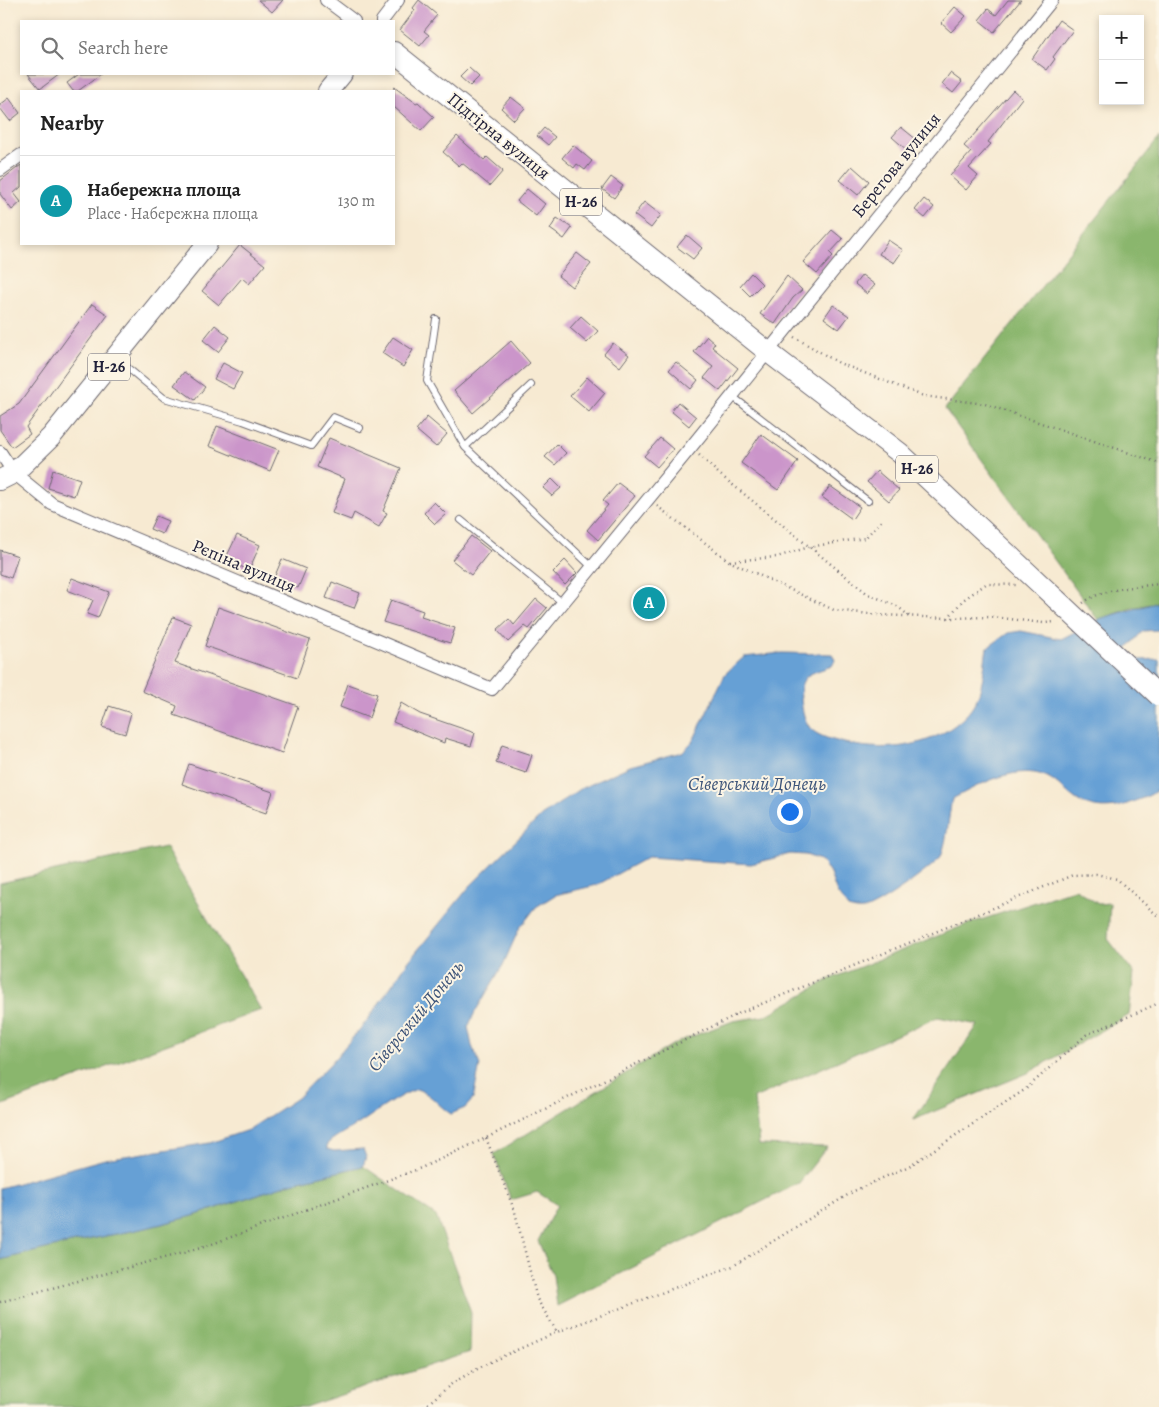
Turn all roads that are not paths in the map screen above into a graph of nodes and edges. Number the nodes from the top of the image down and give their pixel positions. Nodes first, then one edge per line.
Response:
1 (326, 0) edge
2 (398, 0) edge
3 (1052, 0) edge
4 (353, 20) edge
5 (383, 20) edge
6 (395, 53) edge
7 (341, 75) edge
8 (329, 90) edge
9 (20, 156) edge
10 (0, 170) edge
11 (206, 245) edge
12 (436, 319) dead end
13 (768, 352) junction
14 (116, 358) junction
15 (531, 385) dead end
16 (732, 396) junction
17 (360, 428) dead end
18 (465, 447) junction
19 (0, 452) edge
20 (7, 477) edge
21 (868, 501) dead end
22 (461, 520) dead end
23 (592, 567) junction
24 (562, 603) junction
25 (492, 689) joint
26 (1159, 696) edge

1 - 4 street
2 - 5 street
3 - 13 street, Берегова вулиця
6 - 13 main road, Підгірна вулиця / Н-26
7 - 8 main road
9 - 10 street
11 - 14 main road, Н-26
12 - 18 lane
13 - 16 street, Берегова вулиця
13 - 26 main road, Н-26, bridge
14 - 17 lane
14 - 20 main road, Н-26
15 - 18 lane
16 - 21 lane
16 - 23 street, Берегова вулиця
18 - 23 lane
19 - 20 street, Рєпіна вулиця
20 - 25 street, Рєпіна вулиця
22 - 24 lane
23 - 24 street, Берегова вулиця
24 - 25 street, Берегова вулиця

